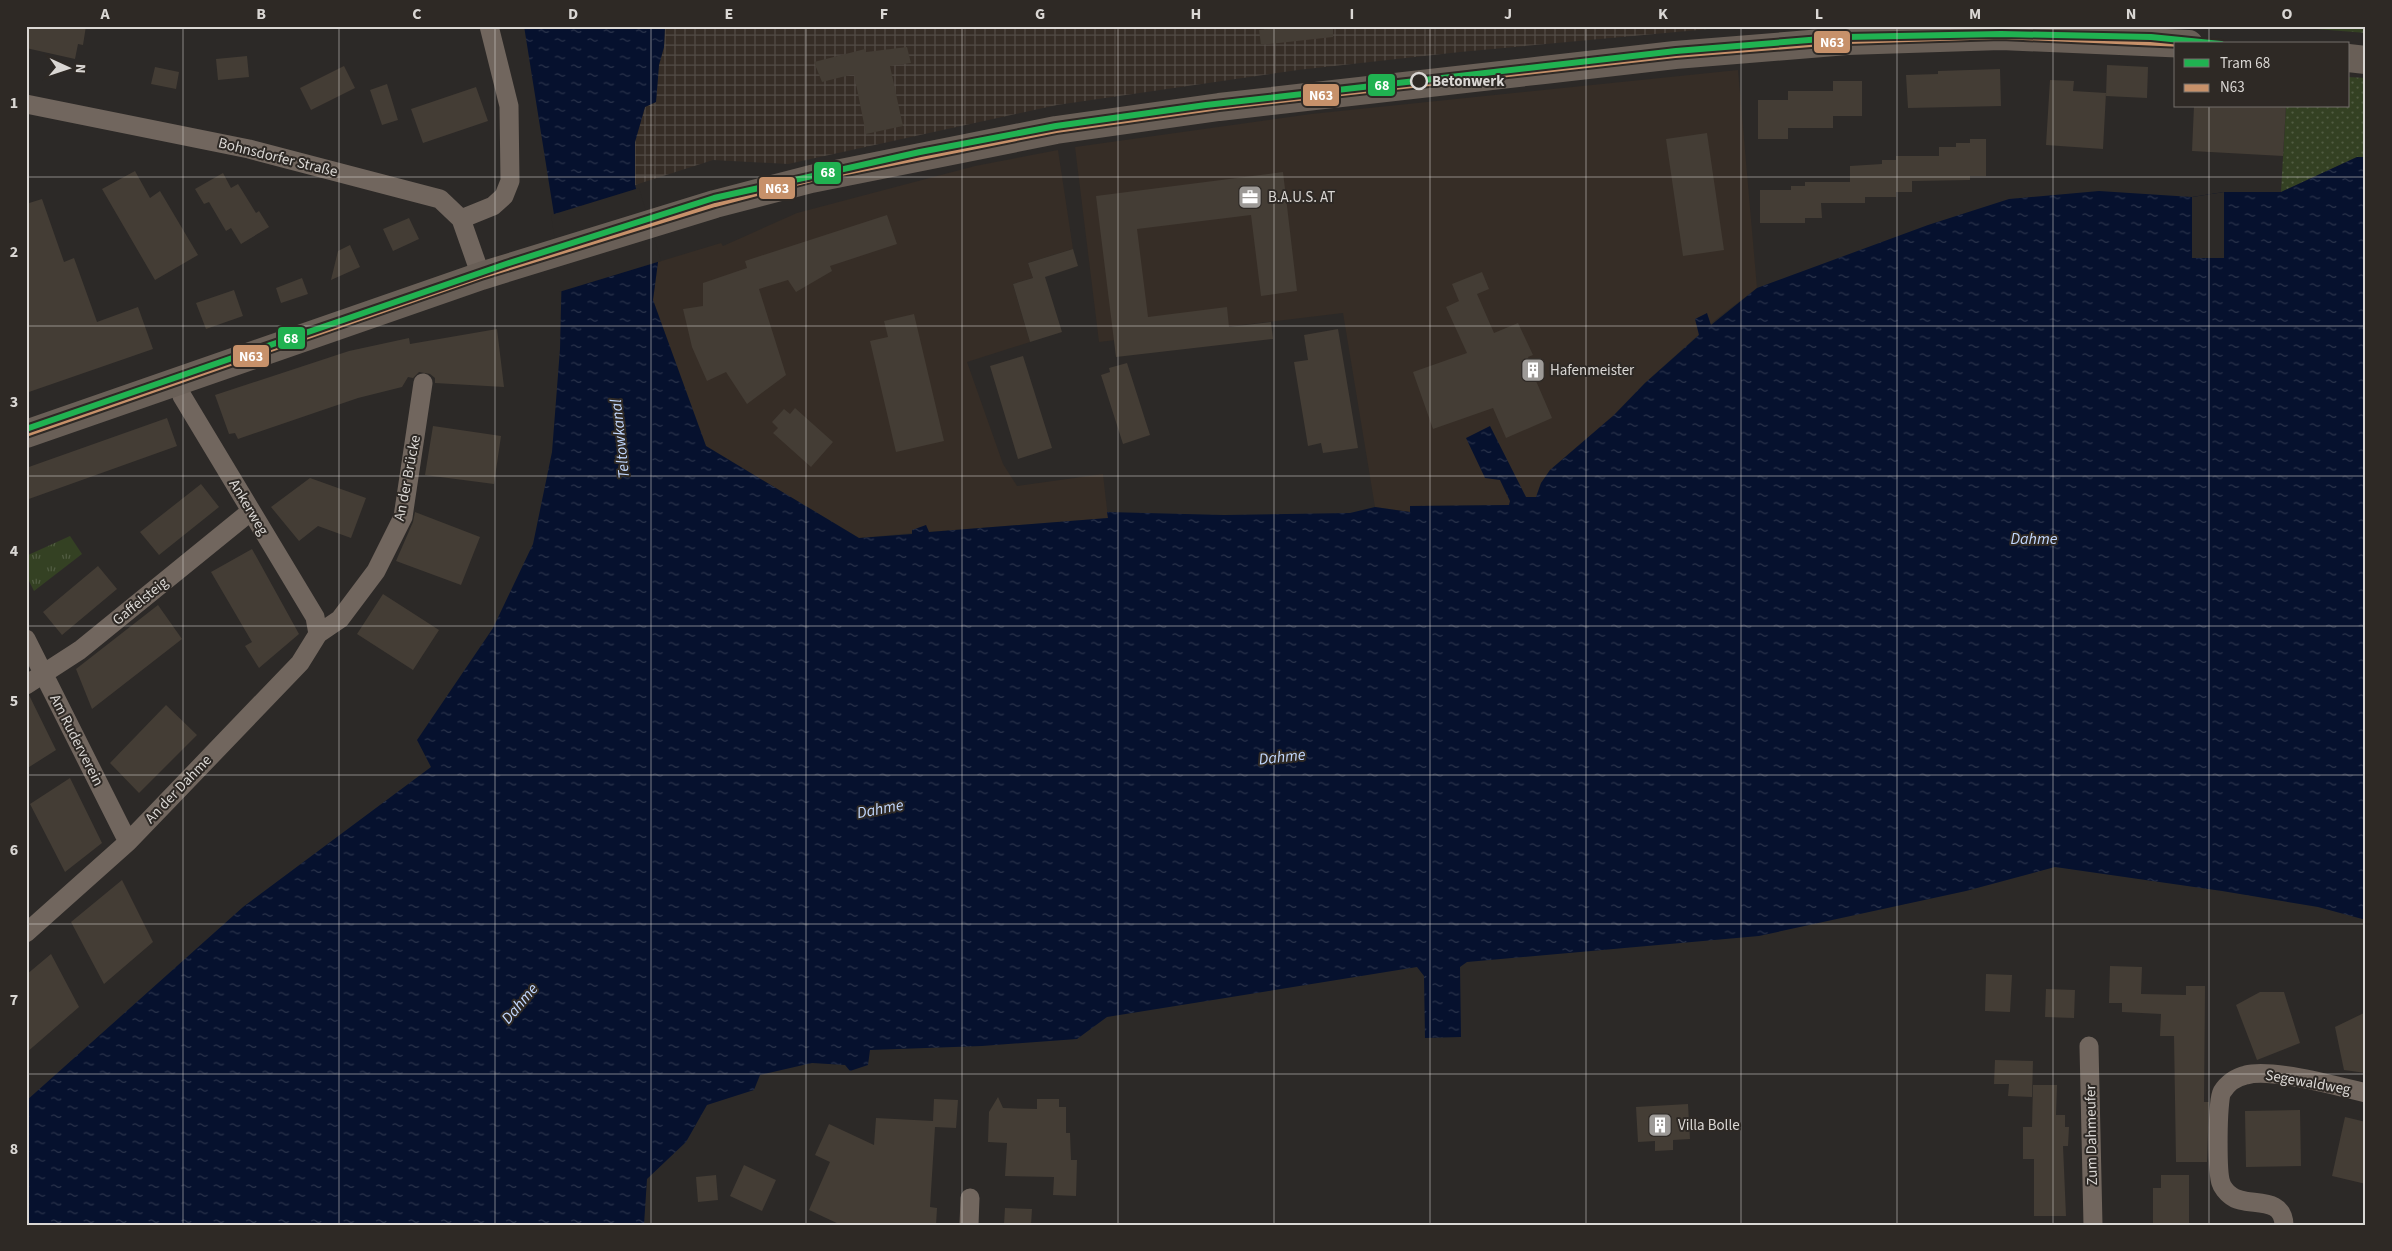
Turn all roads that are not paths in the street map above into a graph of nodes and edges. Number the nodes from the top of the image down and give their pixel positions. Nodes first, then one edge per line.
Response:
1 (489, 26) edge
2 (2174, 43) edge
3 (2350, 58) edge
4 (2366, 60) edge
5 (26, 104) edge
6 (461, 219) junction
7 (494, 272) junction
8 (177, 381) junction
9 (423, 383) dead end
10 (26, 434) edge
11 (251, 511) junction
12 (318, 634) junction
13 (26, 638) edge
14 (43, 672) junction
15 (26, 685) edge
16 (128, 842) junction
17 (26, 933) edge
18 (2089, 1046) dead end
19 (2366, 1093) edge
20 (970, 1198) dead end
21 (969, 1225) edge
22 (2093, 1225) edge
23 (2284, 1225) edge

1 - 6 street
2 - 7 main road
3 - 4 main road
5 - 6 street, Bohnsdorfer Straße
6 - 7 street, Bohnsdorfer Straße
7 - 8 main road
8 - 10 main road
8 - 11 street, Ankerweg
9 - 12 street, An der Brücke
11 - 12 street, Ankerweg
11 - 14 street, Gaffelsteig
12 - 16 street, An der Dahme
13 - 14 street, Am Ruderverein
14 - 15 street, Gaffelsteig
14 - 16 street, Am Ruderverein
16 - 17 street, An der Dahme
18 - 22 street, Zum Dahmeufer
19 - 23 street, Segewaldweg
20 - 21 street

